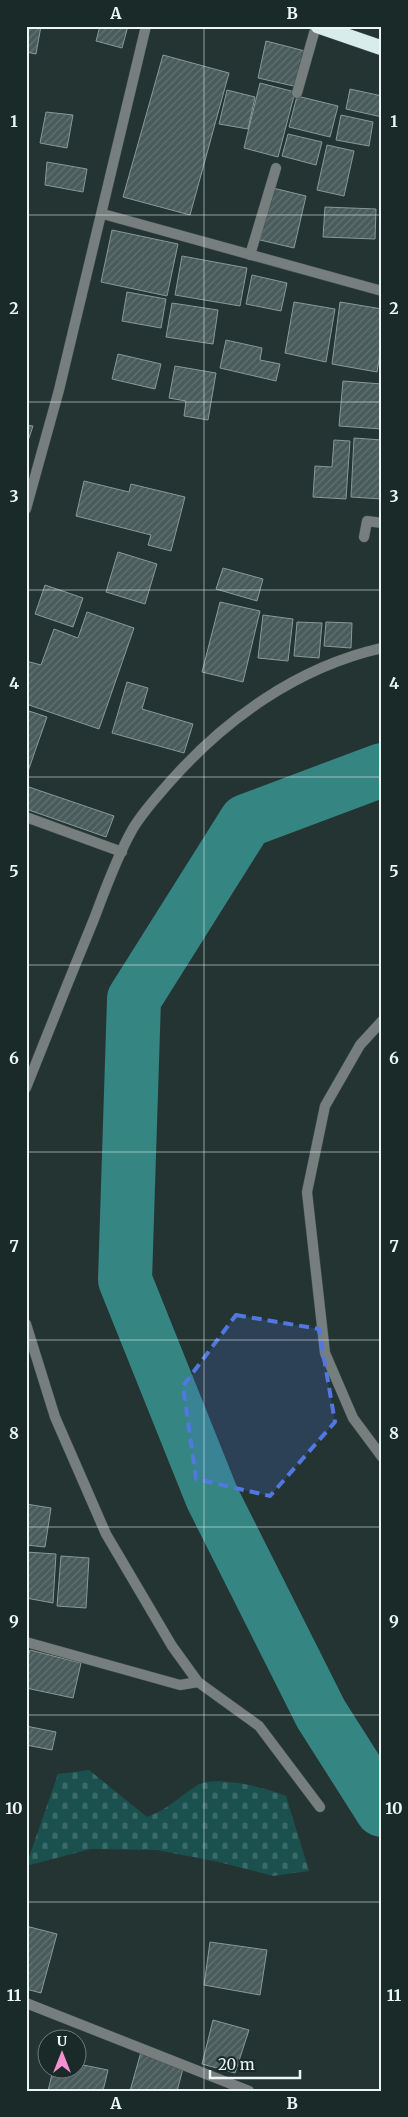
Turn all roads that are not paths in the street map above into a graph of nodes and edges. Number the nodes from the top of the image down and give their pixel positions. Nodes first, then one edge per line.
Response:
1 (146, 26) edge
2 (317, 26) edge
3 (382, 48) edge
4 (297, 93) dead end
5 (276, 168) dead end
6 (103, 214) junction
7 (250, 255) junction
8 (382, 291) edge
9 (26, 509) edge
10 (382, 523) edge
11 (364, 537) dead end
12 (382, 648) edge
13 (26, 817) edge
14 (122, 852) junction
15 (382, 1021) edge
16 (26, 1088) edge
17 (26, 1324) edge
18 (382, 1457) edge
19 (26, 1642) edge
20 (198, 1682) junction
21 (320, 1807) dead end
22 (26, 2003) edge
23 (249, 2091) edge

1 - 6 street
2 - 3 highway
2 - 4 street
5 - 7 street
6 - 7 street
6 - 9 street
7 - 8 street
10 - 11 street
12 - 14 street
13 - 14 street
14 - 16 street
15 - 18 street
17 - 20 street
19 - 20 street
20 - 21 street
22 - 23 street

